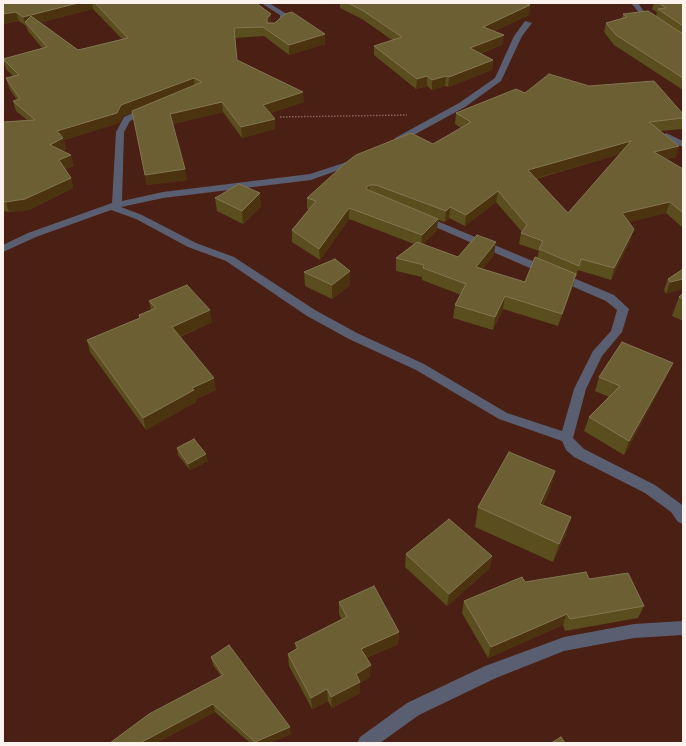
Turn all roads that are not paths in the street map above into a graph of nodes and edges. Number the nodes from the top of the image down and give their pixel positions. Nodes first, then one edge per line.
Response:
1 (264, 3) edge
2 (634, 3) edge
3 (528, 24) dead end
4 (660, 26) edge
5 (272, 29) edge
6 (156, 106) edge
7 (666, 136) edge
8 (683, 144) edge
9 (388, 146) edge
10 (361, 159) edge
11 (114, 206) junction
12 (410, 214) edge
13 (3, 249) edge
14 (567, 438) junction
15 (683, 518) edge
16 (683, 628) edge
17 (366, 743) edge

1 - 5 street
2 - 4 street
3 - 9 street
6 - 11 street
7 - 8 street
10 - 11 street
11 - 13 street
11 - 14 street
12 - 14 street
14 - 15 street
16 - 17 street

